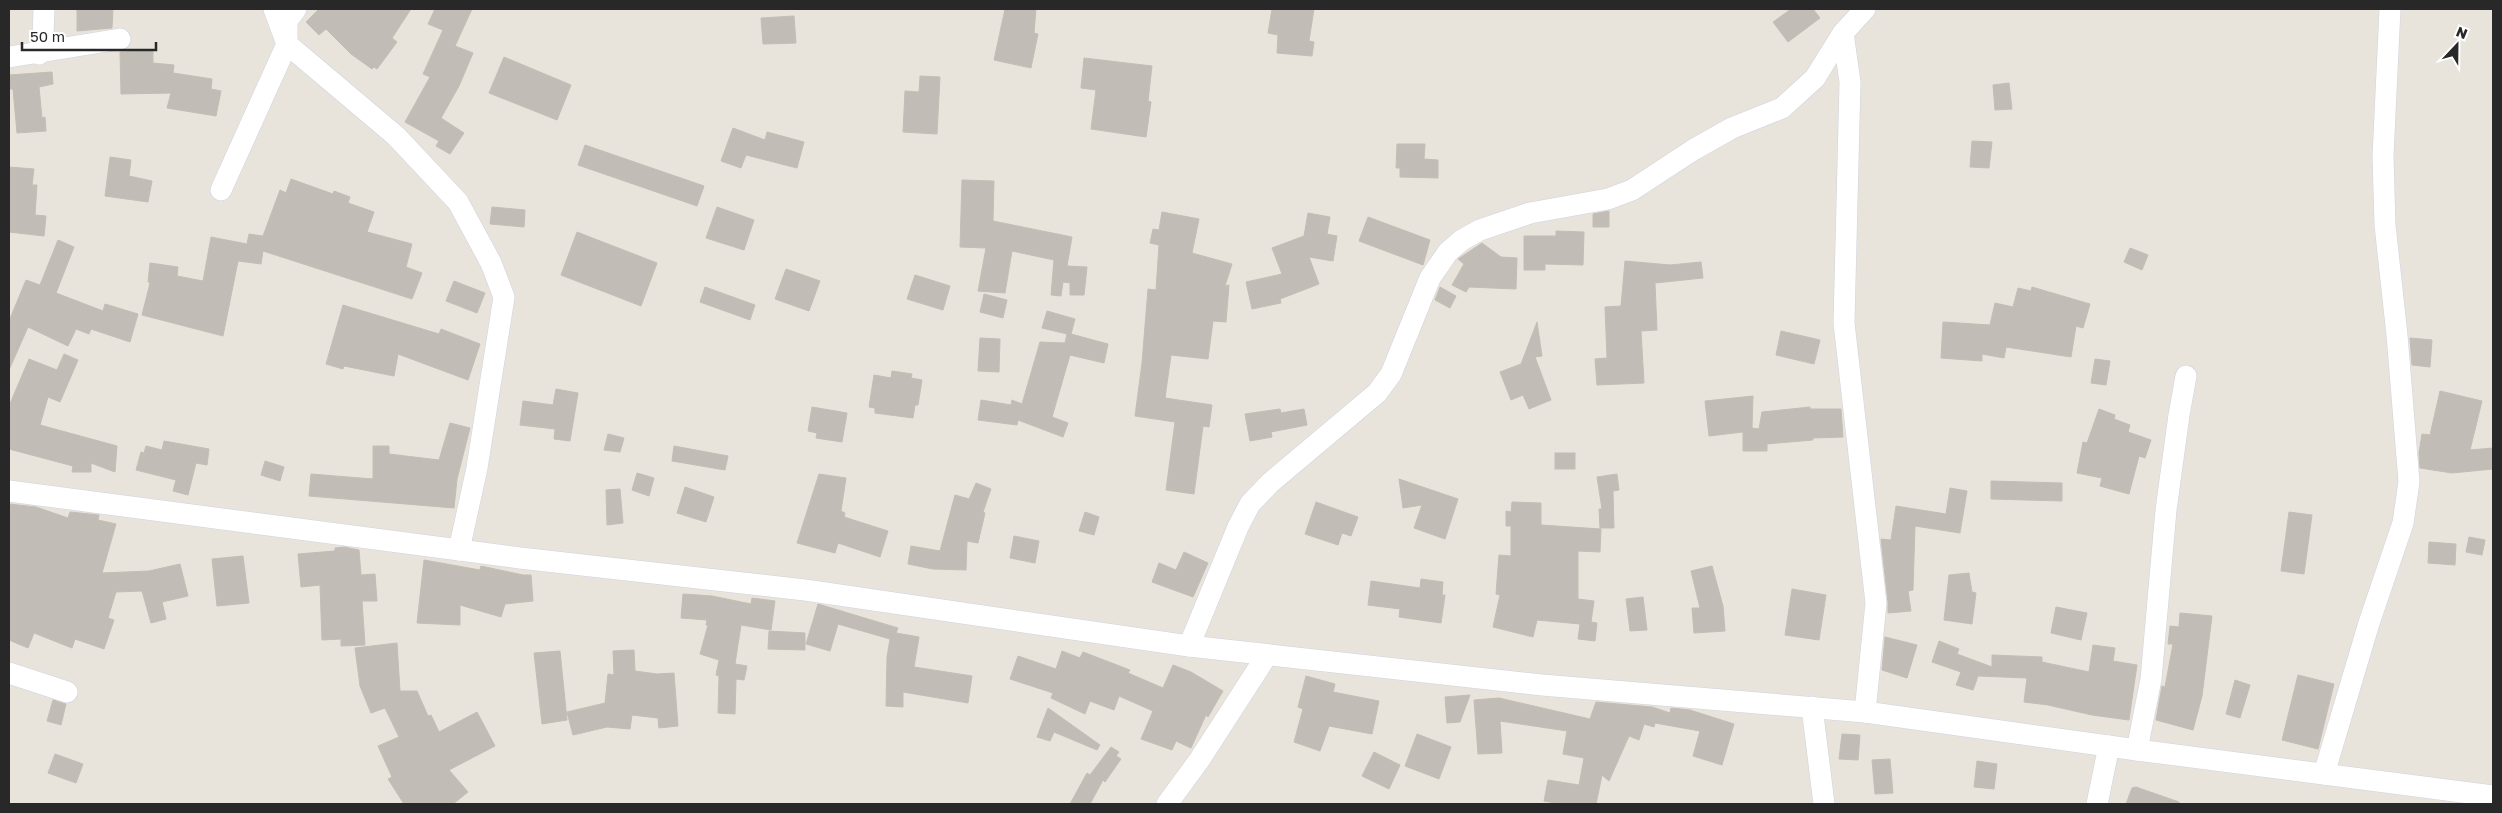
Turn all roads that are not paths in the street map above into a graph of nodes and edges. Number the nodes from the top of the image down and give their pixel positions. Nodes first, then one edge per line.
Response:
1 (44, 9) edge
2 (274, 9) edge
3 (296, 9) edge
4 (1864, 9) edge
5 (2390, 9) edge
6 (1843, 33) junction
7 (120, 39) dead end
8 (287, 44) junction
9 (39, 54) junction
10 (9, 58) edge
11 (221, 190) dead end
12 (2186, 376) dead end
13 (9, 491) edge
14 (459, 550) junction
15 (1189, 646) junction
16 (1267, 655) junction
17 (9, 674) edge
18 (67, 692) dead end
19 (1812, 707) junction
20 (1864, 712) junction
21 (2110, 746) junction
22 (2137, 750) junction
23 (2324, 774) junction
24 (2493, 796) edge
25 (1168, 804) edge
26 (1824, 804) edge
27 (2097, 804) edge

1 - 9 street
2 - 8 street
3 - 8 street
4 - 6 street
5 - 23 street
6 - 15 street
6 - 20 street
7 - 9 street
8 - 11 street
8 - 14 street
9 - 10 street
12 - 22 street
13 - 14 street
14 - 15 street
15 - 16 street
16 - 19 street
16 - 25 street
17 - 18 street
19 - 20 street
19 - 26 street
20 - 21 street
21 - 22 street
21 - 27 street
22 - 23 street
23 - 24 street

